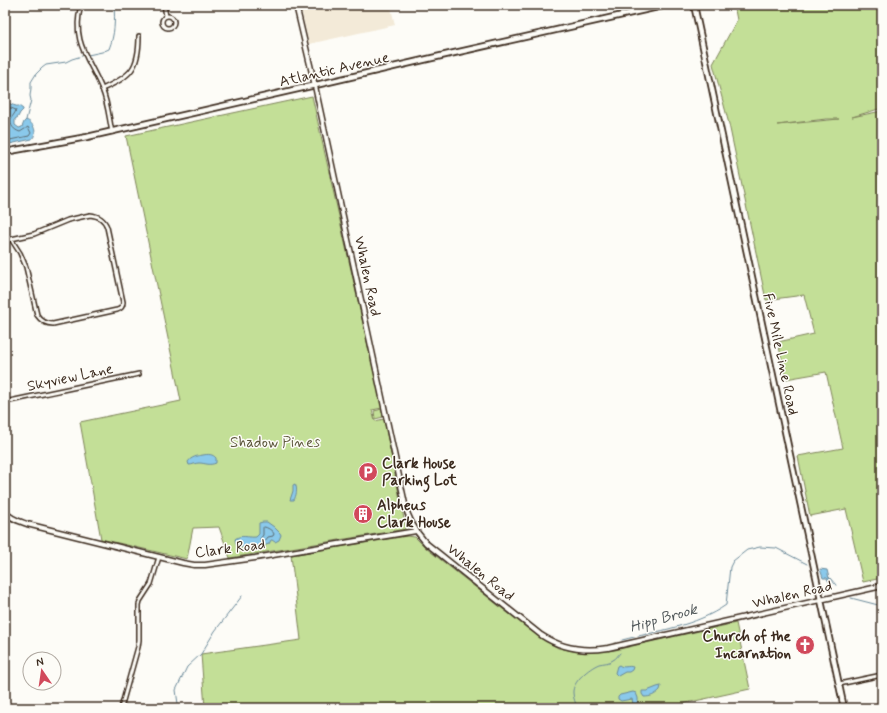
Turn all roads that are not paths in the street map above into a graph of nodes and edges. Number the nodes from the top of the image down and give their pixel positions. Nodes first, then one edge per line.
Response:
1 (81, 5) edge
2 (164, 5) edge
3 (296, 5) edge
4 (667, 5) edge
5 (694, 5) edge
6 (166, 16) dead end
7 (138, 36) dead end
8 (315, 86) junction
9 (102, 89) junction
10 (112, 132) junction
11 (5, 152) edge
12 (12, 239) junction
13 (5, 240) edge
14 (139, 374) dead end
15 (5, 402) edge
16 (5, 512) edge
17 (416, 531) junction
18 (159, 557) junction
19 (882, 586) edge
20 (821, 599) junction
21 (882, 675) edge
22 (839, 684) junction
23 (121, 708) edge
24 (844, 708) edge

1 - 9 street
2 - 6 street
3 - 8 street, Whalen Road
4 - 8 main road, Atlantic Avenue
5 - 20 main road, Five Mile Line Road
7 - 9 street
8 - 10 main road, Atlantic Avenue
8 - 17 street, Whalen Road
9 - 10 street
10 - 11 main road, Atlantic Avenue
12 - 12 street
12 - 13 street
14 - 15 street, Skyview Lane
16 - 18 street, Clark Road
17 - 18 street, Clark Road
17 - 20 street, Whalen Road
18 - 23 street
19 - 20 street, Whalen Road
20 - 22 main road, Five Mile Line Road
21 - 22 street
22 - 24 main road, Five Mile Line Road

